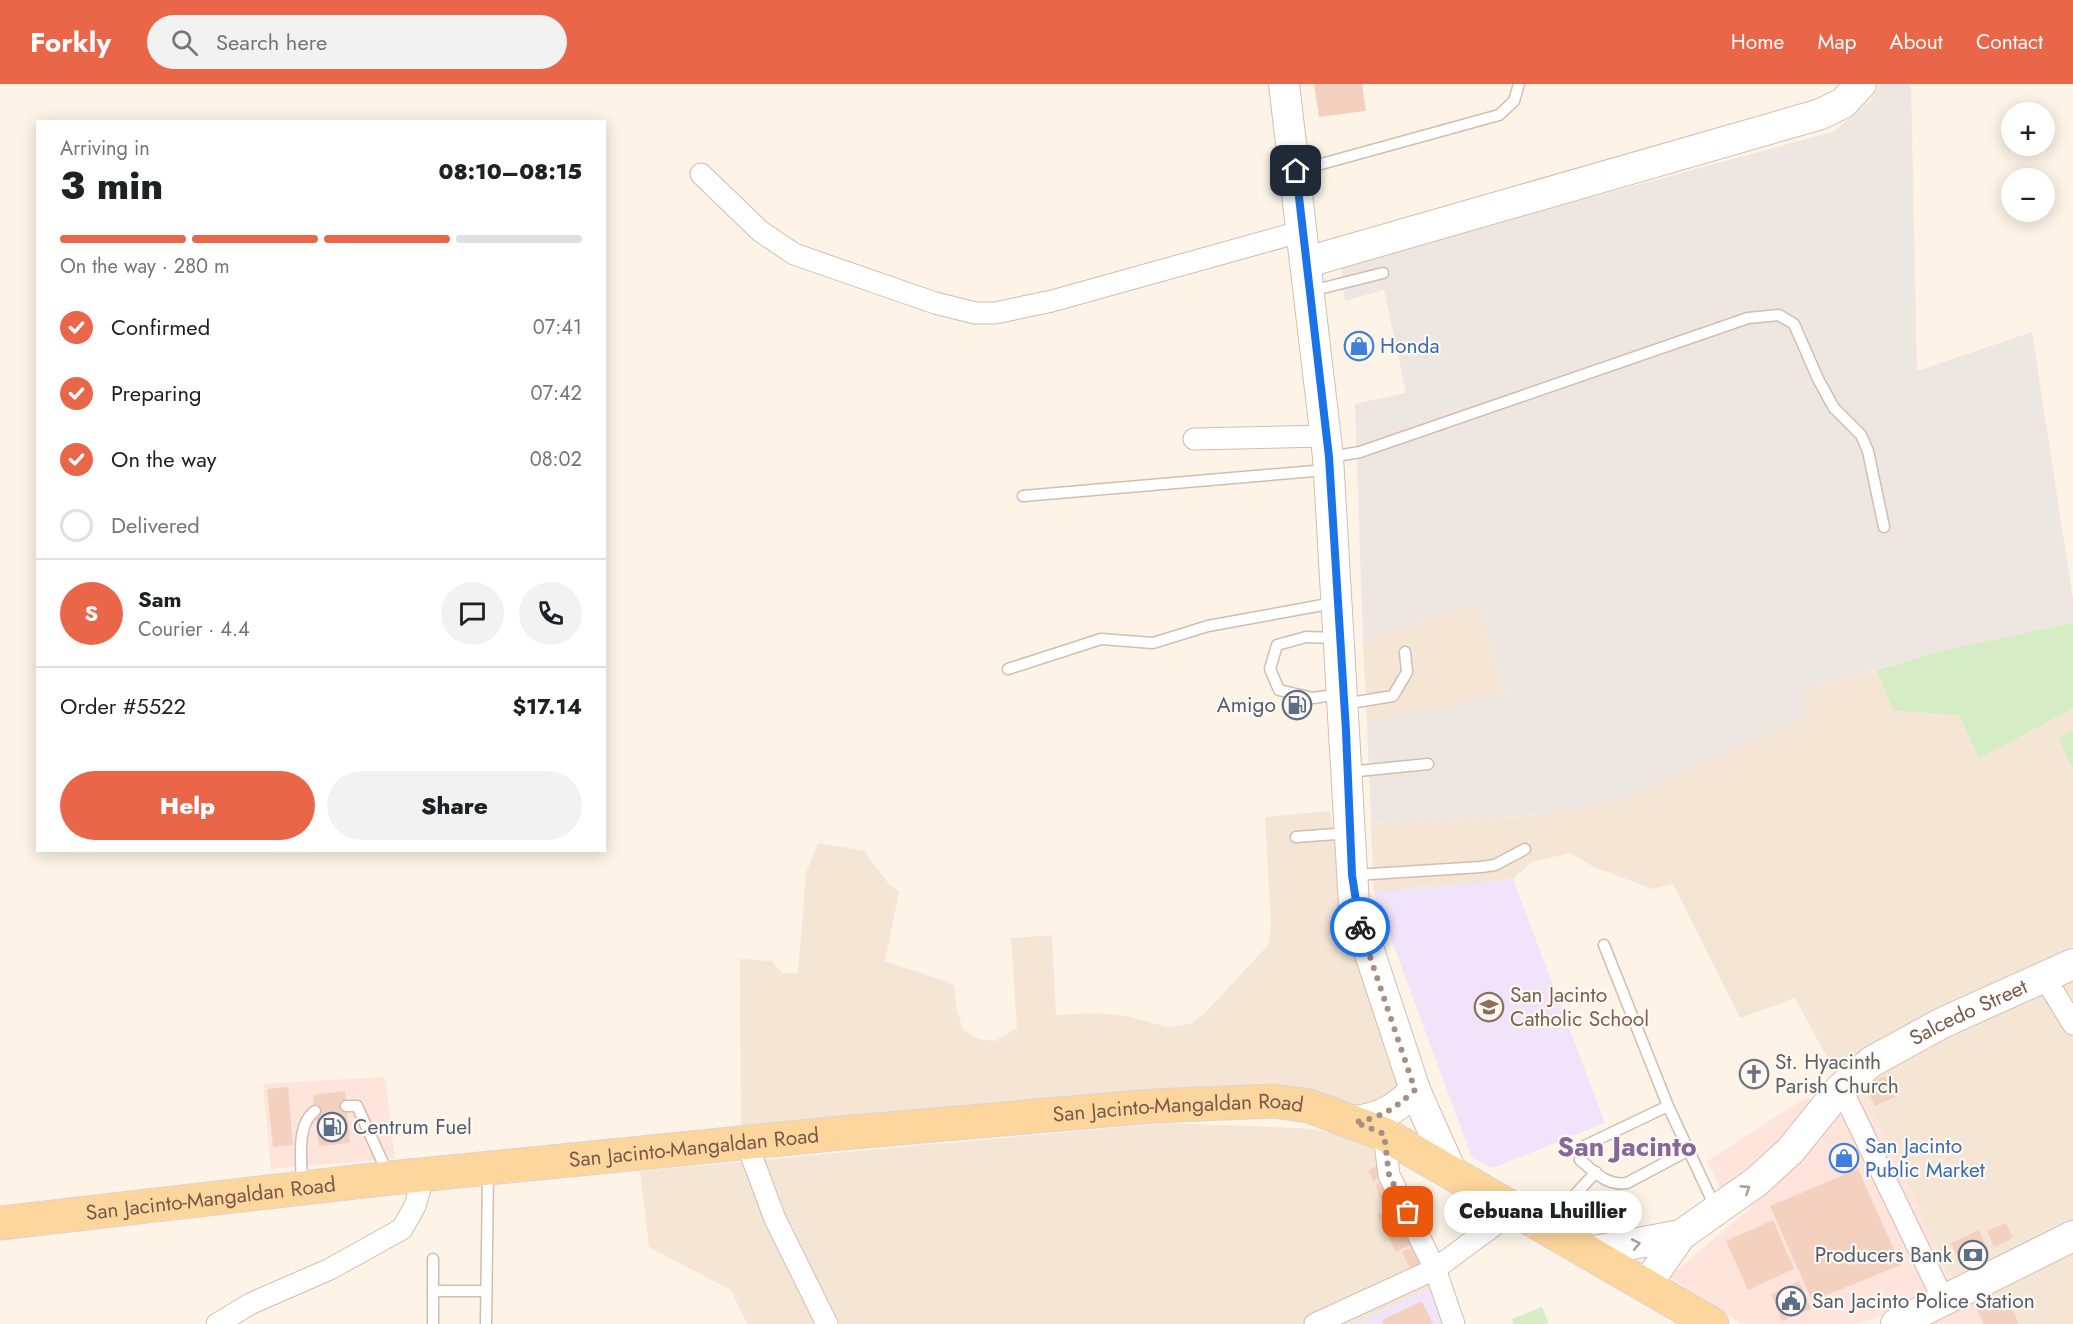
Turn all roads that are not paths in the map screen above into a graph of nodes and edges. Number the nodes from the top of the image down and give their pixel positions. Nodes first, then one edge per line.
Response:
1 (1284, 84) edge
2 (1519, 84) edge
3 (1861, 84) edge
4 (1296, 171) junction
5 (701, 174) dead end
6 (1303, 231) junction
7 (1383, 273) dead end
8 (1308, 277) junction
9 (1194, 440) dead end
10 (1328, 454) junction
11 (1023, 496) dead end
12 (1884, 527) dead end
13 (1337, 603) junction
14 (1339, 638) junction
15 (1405, 652) dead end
16 (1008, 669) dead end
17 (1346, 732) junction
18 (1428, 764) dead end
19 (1350, 833) junction
20 (1296, 837) dead end
21 (1525, 849) dead end
22 (1352, 875) junction
23 (1604, 945) dead end
24 (2073, 964) edge
25 (2045, 978) junction
26 (2073, 1024) edge
27 (1841, 1088) junction
28 (1415, 1090) junction
29 (346, 1106) dead end
30 (1668, 1106) junction
31 (315, 1111) dead end
32 (1369, 1128) junction
33 (747, 1144) junction
34 (1689, 1150) junction
35 (488, 1169) junction
36 (1451, 1171) junction
37 (1596, 1172) junction
38 (424, 1175) junction
39 (390, 1178) junction
40 (302, 1189) junction
41 (1516, 1209) junction
42 (1716, 1209) junction
43 (0, 1223) edge
44 (1546, 1226) junction
45 (1681, 1235) junction
46 (2073, 1236) edge
47 (1590, 1252) junction
48 (433, 1258) dead end
49 (1435, 1269) junction
50 (1646, 1285) junction
51 (486, 1291) junction
52 (433, 1292) junction
53 (1943, 1299) junction
54 (217, 1324) edge
55 (434, 1324) edge
56 (486, 1324) edge
57 (827, 1324) edge
58 (1315, 1324) edge
59 (1454, 1324) edge
60 (1712, 1324) edge
61 (1896, 1324) edge

1 - 4 main road
2 - 4 lane
3 - 8 main road
4 - 6 main road
5 - 6 street
6 - 8 main road
7 - 8 lane
8 - 10 main road
9 - 10 street
10 - 11 lane
10 - 12 lane
10 - 13 main road
13 - 14 main road
13 - 16 lane
14 - 17 main road
14 - 17 lane
15 - 17 lane
17 - 18 lane
17 - 19 main road
19 - 20 lane
19 - 22 main road
21 - 22 lane
22 - 28 main road
23 - 30 lane
24 - 25 main road, Salcedo Street
25 - 26 street
25 - 27 main road, Salcedo Street
42 -> 27 main road, Salcedo Street
27 - 53 street
28 - 32 main road
28 - 36 main road
29 - 39 lane
30 - 34 lane
30 - 37 lane
31 - 40 lane
32 - 33 main road, San Jacinto-Mangaldan Road
32 - 36 main road, San Jacinto-Mangaldan Road
32 - 49 street
33 - 35 main road, San Jacinto-Mangaldan Road
33 - 57 street
34 - 37 lane
34 - 42 lane
35 - 38 main road, San Jacinto-Mangaldan Road
35 - 51 lane
36 - 41 main road, San Jacinto-Mangaldan Road
37 - 44 lane
38 - 39 main road, San Jacinto-Mangaldan Road
38 - 54 street
39 - 40 main road, San Jacinto-Mangaldan Road
40 - 43 main road, San Jacinto-Mangaldan Road
41 - 44 main road, San Jacinto-Mangaldan Road
41 - 49 street
42 - 45 main road, Salcedo Street
44 - 47 main road, San Jacinto-Mangaldan Road
47 -> 45 main road, Salcedo Street
45 - 50 main road, Salcedo Street
46 - 53 main road
47 - 50 main road, San Jacinto-Mangaldan Road
48 - 52 lane
49 - 58 street
49 - 59 street
50 - 60 main road, San Jacinto-Mangaldan Road
51 - 52 lane
51 - 56 lane
52 - 55 lane
53 - 61 main road

